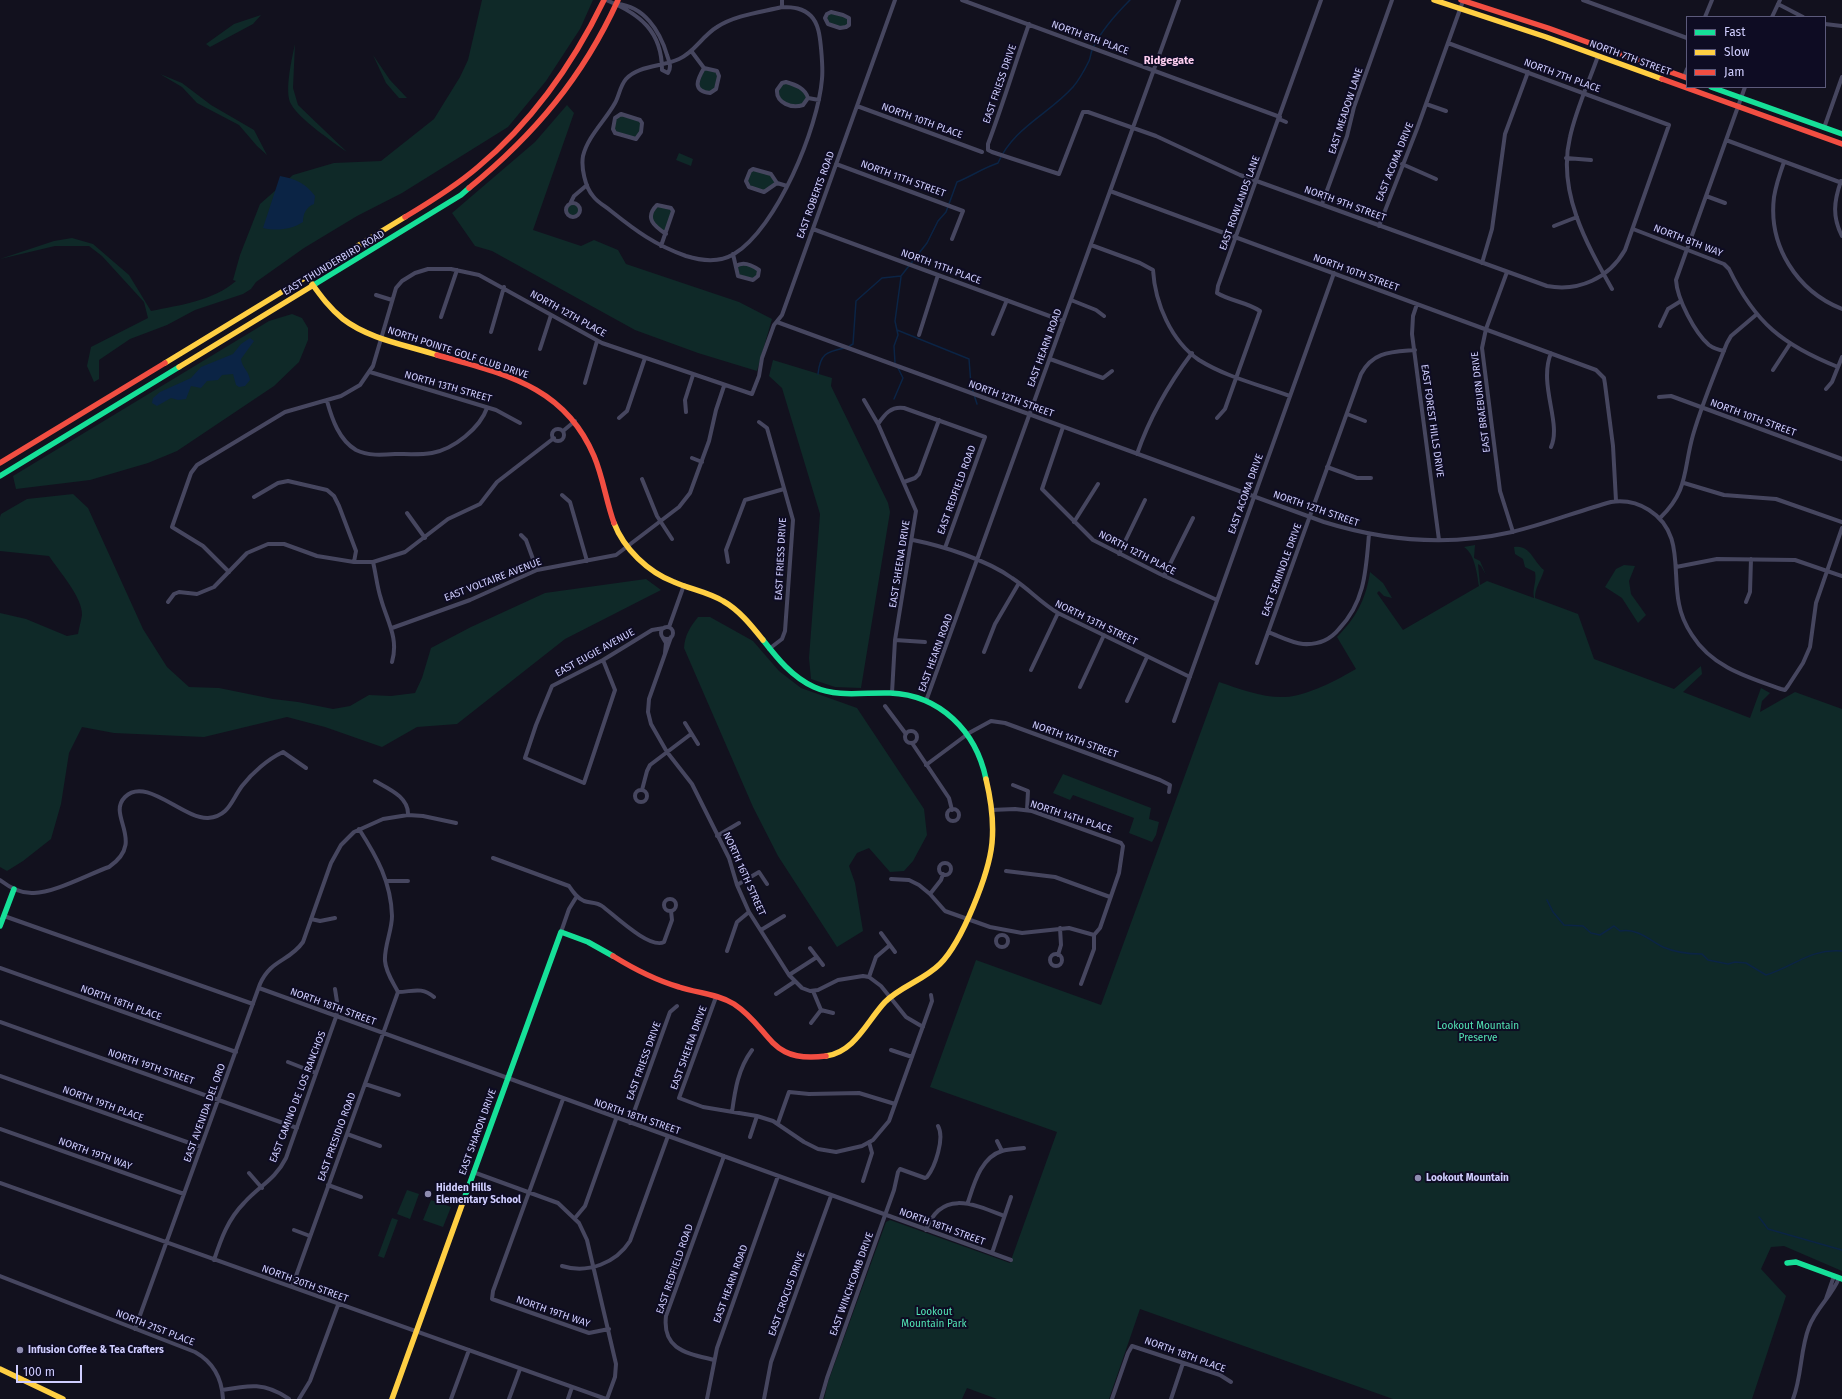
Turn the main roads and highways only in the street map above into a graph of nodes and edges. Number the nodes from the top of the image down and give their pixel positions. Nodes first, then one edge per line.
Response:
1 (605, 0) edge
2 (1434, 0) edge
3 (1462, 0) edge
4 (618, 2) edge
5 (1685, 78) edge
6 (1686, 87) edge
7 (1688, 88) edge
8 (1713, 88) edge
9 (1842, 134) edge
10 (1842, 144) edge
11 (307, 277) junction
12 (313, 286) junction
13 (0, 463) edge
14 (0, 476) edge
15 (14, 889) road end
16 (0, 926) edge
17 (561, 932) joint
18 (1787, 1263) dead end
19 (1837, 1280) edge
20 (0, 1370) edge
21 (63, 1399) edge
22 (392, 1399) edge

1 - 11 main road, EAST THUNDERBIRD ROAD
2 - 6 main road, NORTH 7TH STREET
3 - 5 main road, NORTH 7TH STREET
4 - 12 main road, EAST THUNDERBIRD ROAD
7 - 10 main road, NORTH 7TH STREET
8 - 9 main road
11 - 12 main road, NORTH POINTE GOLF CLUB DRIVE
11 - 13 main road, EAST THUNDERBIRD ROAD
12 - 14 main road, EAST THUNDERBIRD ROAD
12 - 17 main road, NORTH POINTE GOLF CLUB DRIVE
15 - 16 main road
17 - 22 main road, EAST SHARON DRIVE
18 - 19 main road
20 - 21 main road

